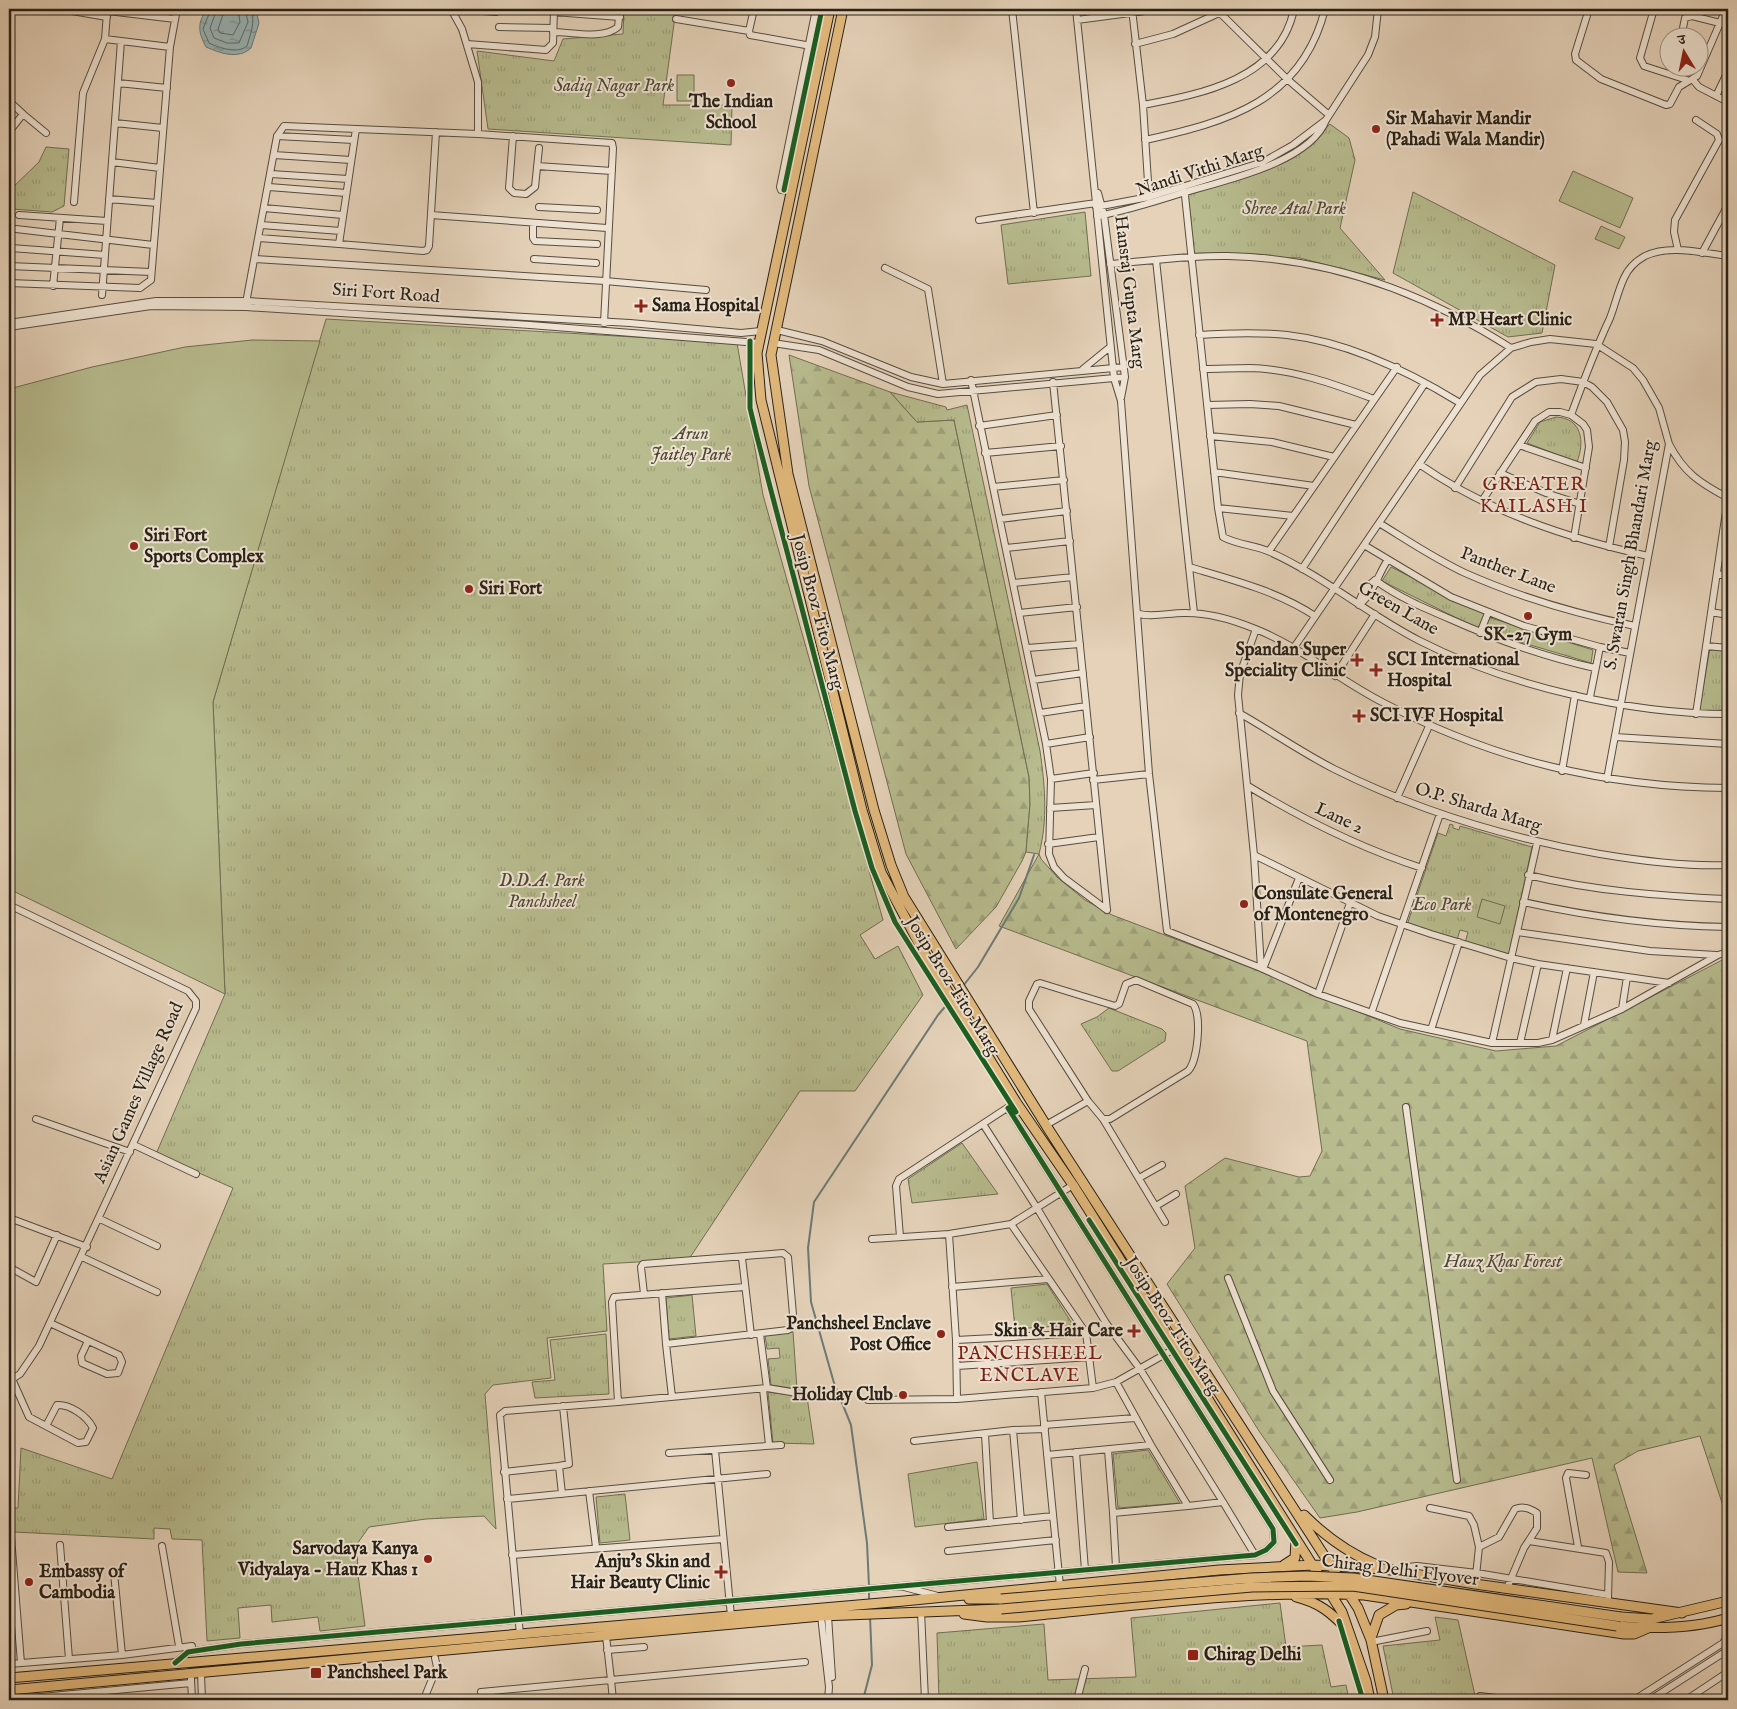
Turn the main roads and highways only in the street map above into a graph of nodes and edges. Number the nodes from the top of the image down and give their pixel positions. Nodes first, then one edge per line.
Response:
1 (830, 9) edge
2 (843, 9) edge
3 (775, 391) junction
4 (761, 392) junction
5 (1291, 1503) junction
6 (1295, 1536) junction
7 (1313, 1565) junction
8 (1331, 1565) junction
9 (1279, 1567) junction
10 (1385, 1569) junction
11 (1158, 1576) junction
12 (1474, 1584) junction
13 (1331, 1593) junction
14 (1282, 1594) junction
15 (1350, 1594) junction
16 (904, 1601) junction
17 (1728, 1601) edge
18 (1161, 1604) junction
19 (1423, 1604) junction
20 (942, 1610) junction
21 (1468, 1610) junction
22 (1682, 1612) junction
23 (826, 1613) junction
24 (1728, 1618) edge
25 (1648, 1628) junction
26 (1351, 1633) junction
27 (1371, 1641) junction
28 (9, 1678) edge
29 (9, 1690) edge
30 (1370, 1700) edge
31 (1384, 1700) edge

1 - 4 main road, Josip Broz Tito Marg
2 - 3 main road, Josip Broz Tito Marg
3 - 4 main road
3 - 5 main road, Josip Broz Tito Marg
4 - 6 main road, Josip Broz Tito Marg
5 - 8 main road, Josip Broz Tito Marg
5 - 10 main road
6 - 7 main road, Josip Broz Tito Marg
6 - 9 main road
7 - 8 main road
7 - 9 main road
7 - 13 main road, Josip Broz Tito Marg
8 - 10 main road
8 - 15 main road, Josip Broz Tito Marg
9 - 11 main road
10 - 12 main road
11 - 16 main road
11 - 18 main road
12 - 21 main road
12 - 22 main road
13 - 14 main road
13 - 15 main road
13 - 26 main road, Josip Broz Tito Marg
14 - 18 main road
14 - 26 main road
15 - 19 main road
15 - 27 main road, Josip Broz Tito Marg
16 - 22 main road, Chirag Delhi Flyover, bridge
16 - 23 main road
17 - 22 main road, Chirag Delhi Flyover
18 - 20 main road
19 - 21 main road
19 - 27 main road
20 - 23 main road
20 - 25 main road, Chirag Delhi Flyover, bridge
21 - 25 main road
23 - 28 main road
23 - 29 main road
24 - 25 main road
26 - 30 main road, Josip Broz Tito Marg
27 - 31 main road, Josip Broz Tito Marg

